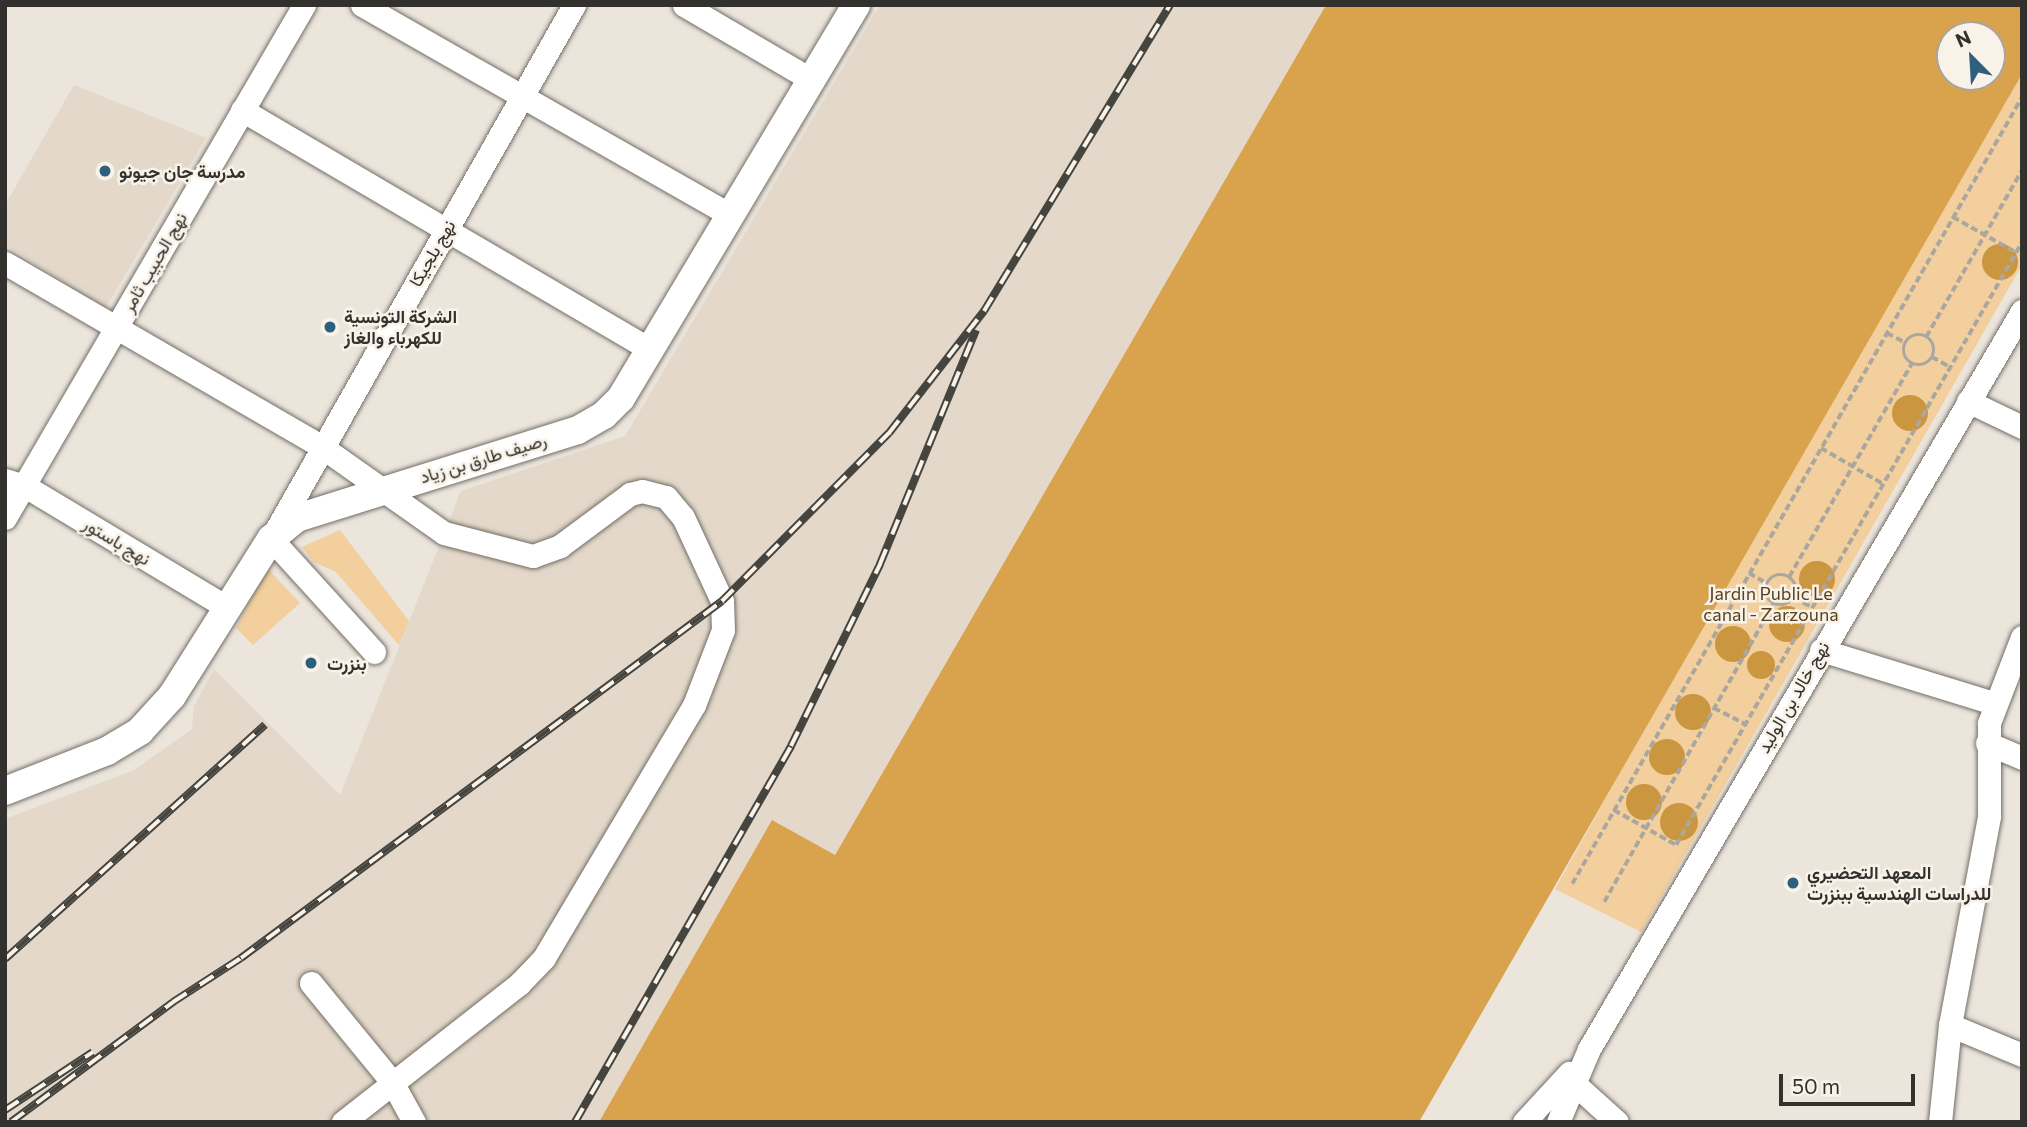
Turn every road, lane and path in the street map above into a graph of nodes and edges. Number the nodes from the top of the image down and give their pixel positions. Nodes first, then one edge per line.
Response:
1 (304, 5) edge
2 (362, 5) edge
3 (574, 5) edge
4 (684, 5) edge
5 (856, 5) edge
6 (811, 80) junction
7 (523, 95) junction
8 (2022, 97) edge
9 (242, 110) junction
10 (2022, 170) edge
11 (730, 215) junction
12 (1953, 217) junction
13 (446, 229) junction
14 (1985, 234) junction
15 (2022, 242) edge
16 (2016, 252) junction
17 (5, 263) edge
18 (2022, 311) edge
19 (117, 327) junction
20 (1887, 332) junction
21 (1926, 338) junction
22 (1906, 343) junction
23 (650, 349) junction
24 (1932, 357) junction
25 (1912, 363) junction
26 (1950, 367) junction
27 (1968, 401) junction
28 (2022, 427) edge
29 (322, 447) junction
30 (1821, 448) junction
31 (1852, 466) junction
32 (15, 483) edge
33 (1883, 484) junction
34 (381, 489) junction
35 (5, 518) edge
36 (271, 539) junction
37 (1749, 573) junction
38 (1789, 578) junction
39 (1768, 584) junction
40 (1794, 598) junction
41 (1774, 603) junction
42 (226, 607) junction
43 (1812, 607) junction
44 (2022, 637) edge
45 (1821, 650) junction
46 (374, 652) dead end
47 (1993, 703) junction
48 (1714, 708) junction
49 (1745, 724) junction
50 (1987, 743) junction
51 (2022, 758) edge
52 (5, 791) edge
53 (1614, 810) junction
54 (1646, 828) junction
55 (1572, 884) dead end
56 (1604, 902) dead end
57 (311, 983) dead end
58 (1950, 1025) junction
59 (2022, 1055) edge
60 (1571, 1080) junction
61 (392, 1082) junction
62 (343, 1122) edge
63 (414, 1122) edge
64 (1524, 1122) edge
65 (1558, 1122) edge
66 (1618, 1122) edge
67 (1940, 1122) edge

1 - 9 street, نهج الحبيب ثامر
2 - 7 street
3 - 7 street, نهج بلجيكا
4 - 6 street
5 - 6 main road, رصيف طارق بن زياد
6 - 11 main road, رصيف طارق بن زياد
7 - 11 street
7 - 13 street, نهج بلجيكا
8 - 12 path
9 - 13 street
9 - 19 street, نهج الحبيب ثامر
10 - 14 path
11 - 23 main road, رصيف طارق بن زياد
12 - 14 path
12 - 20 path
13 - 23 street
13 - 29 street, نهج بلجيكا
14 - 16 path
14 - 21 path
15 - 16 path
16 - 26 path
17 - 19 street
18 - 27 street, نهج خالد بن الوليد
19 - 29 street
19 - 32 street, نهج الحبيب ثامر
20 - 22 path
20 - 30 path
21 - 22 path
21 - 24 path
22 - 25 path
23 - 34 main road, رصيف طارق بن زياد
24 - 25 path
24 - 26 path
25 - 31 path
26 - 33 path
27 - 28 street
27 - 45 street, نهج خالد بن الوليد
29 - 34 street
29 - 36 street, نهج بلجيكا
30 - 31 path
30 - 37 path
31 - 33 path
31 - 38 path
32 - 35 street, نهج الحبيب ثامر
32 - 42 street, نهج باستور
33 - 43 path
34 - 36 main road, رصيف طارق بن زياد
34 - 61 street
36 - 42 main road, رصيف طارق بن زياد
36 - 46 street
37 - 39 path
37 - 53 path
38 - 39 path
38 - 40 path
39 - 41 path
40 - 41 path
40 - 43 path
41 - 48 path
42 - 52 main road, رصيف طارق بن زياد
43 - 49 path
44 - 47 street
45 - 47 street
45 - 60 street, نهج خالد بن الوليد
47 - 50 street
48 - 49 path
48 - 54 path
49 - 54 path
50 - 51 street
50 - 58 street
53 - 54 path
53 - 55 path
54 - 56 path
57 - 61 street
58 - 59 street
58 - 67 street
60 - 64 street, نهج خالد بن الوليد
60 - 65 street, نهج خالد بن الوليد
60 - 66 street
61 - 62 street
61 - 63 street

